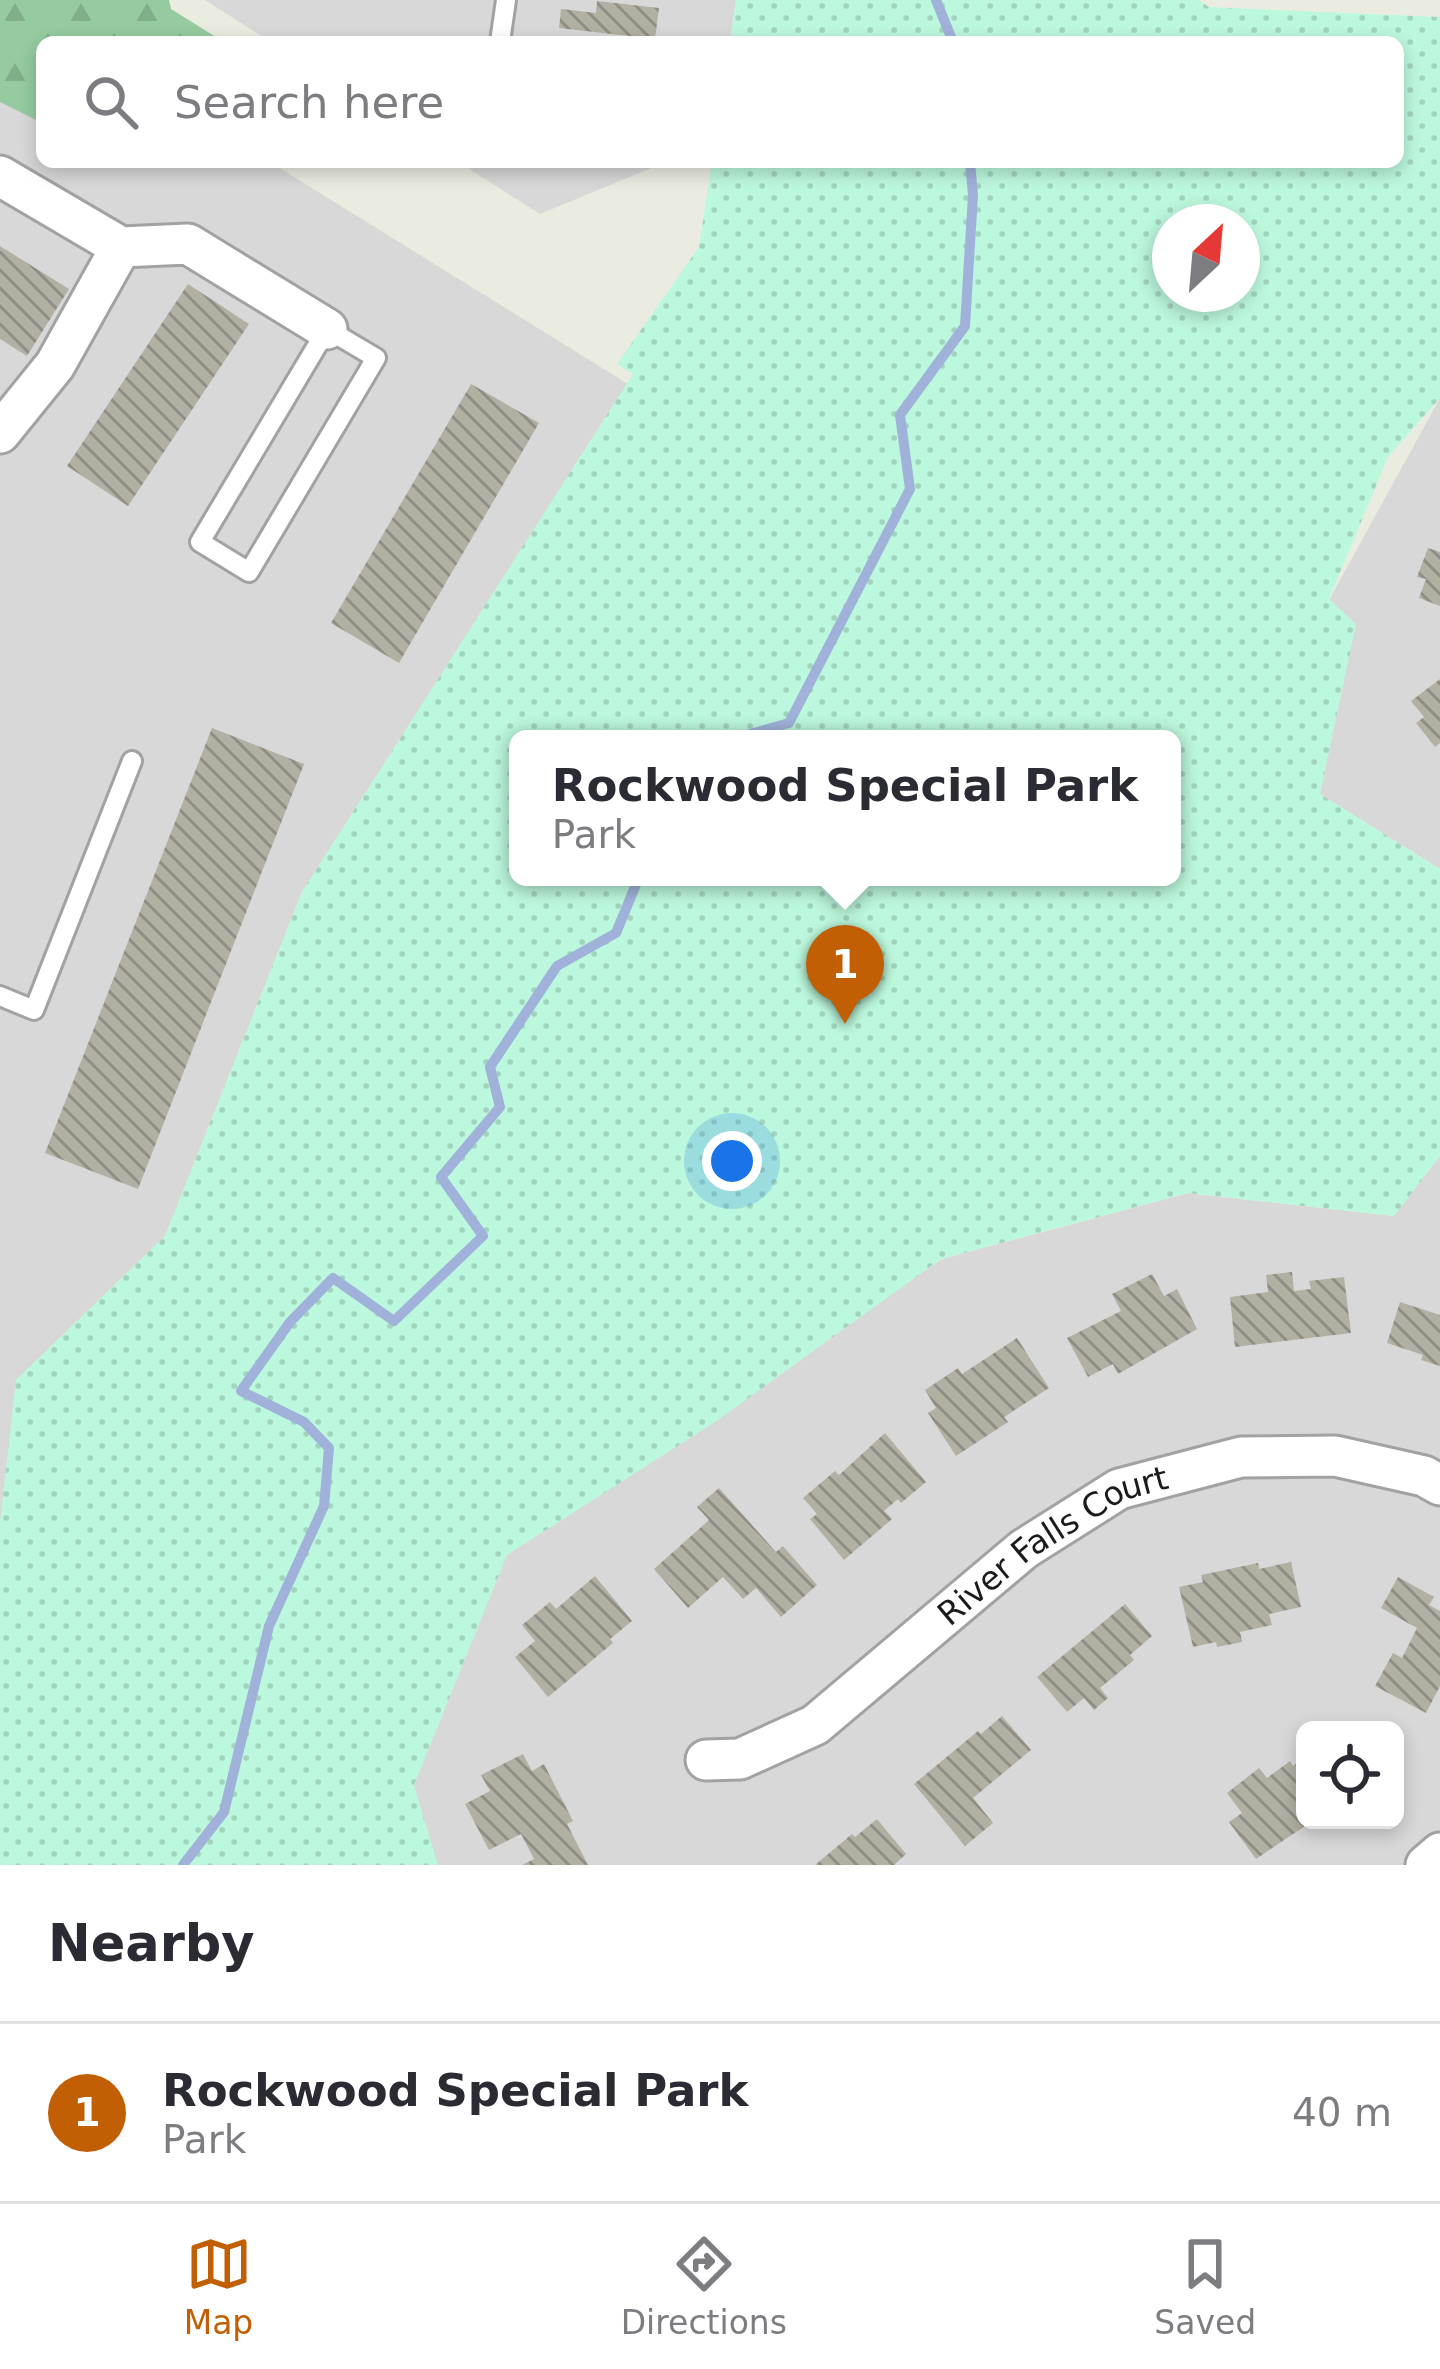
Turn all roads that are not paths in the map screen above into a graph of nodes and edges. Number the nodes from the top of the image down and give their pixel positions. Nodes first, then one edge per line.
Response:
1 (506, 0) edge
2 (501, 36) edge
3 (0, 176) edge
4 (121, 248) junction
5 (327, 329) junction
6 (0, 433) edge
7 (132, 760) dead end
8 (0, 996) edge
9 (1440, 1485) edge
10 (706, 1760) dead end
11 (1440, 1852) edge
12 (1426, 1865) edge

1 - 2 lane
3 - 4 street
4 - 5 street
4 - 6 street
5 - 5 lane
7 - 8 lane
9 - 10 street, River Falls Court
11 - 12 street

